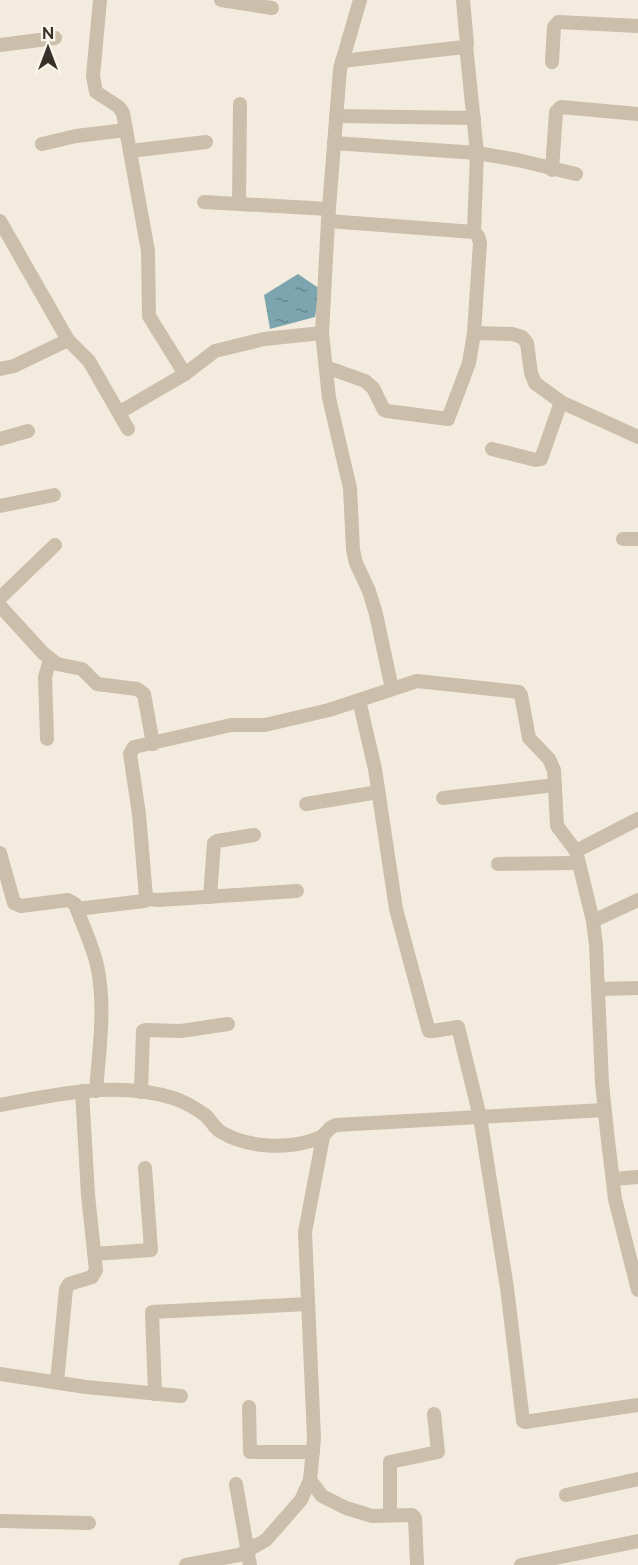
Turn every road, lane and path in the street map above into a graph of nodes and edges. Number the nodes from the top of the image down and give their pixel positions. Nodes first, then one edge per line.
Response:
1 (100, 0) edge
2 (221, 0) edge
3 (360, 0) edge
4 (463, 0) edge
5 (272, 8) dead end
6 (638, 27) edge
7 (55, 38) dead end
8 (0, 45) edge
9 (466, 45) junction
10 (342, 61) junction
11 (552, 62) dead end
12 (240, 104) dead end
13 (638, 114) edge
14 (336, 116) junction
15 (474, 118) junction
16 (126, 130) junction
17 (206, 142) dead end
18 (334, 143) junction
19 (42, 144) dead end
20 (130, 151) junction
21 (477, 153) junction
22 (552, 170) junction
23 (576, 174) dead end
24 (204, 202) dead end
25 (239, 204) junction
26 (328, 215) junction
27 (0, 221) edge
28 (474, 232) junction
29 (4, 236) edge
30 (322, 333) junction
31 (474, 333) junction
32 (68, 340) junction
33 (326, 367) junction
34 (0, 369) edge
35 (185, 374) junction
36 (561, 402) junction
37 (120, 412) junction
38 (128, 429) dead end
39 (28, 431) dead end
40 (638, 437) edge
41 (0, 439) edge
42 (492, 449) dead end
43 (54, 495) dead end
44 (0, 506) edge
45 (623, 539) dead end
46 (638, 539) edge
47 (55, 545) dead end
48 (0, 598) edge
49 (0, 606) edge
50 (50, 659) junction
51 (392, 689) junction
52 (359, 700) junction
53 (47, 739) dead end
54 (153, 744) junction
55 (555, 786) junction
56 (378, 792) junction
57 (443, 798) dead end
58 (306, 804) dead end
59 (638, 819) edge
60 (254, 835) dead end
61 (0, 853) edge
62 (577, 857) junction
63 (498, 864) dead end
64 (297, 891) dead end
65 (210, 897) junction
66 (146, 899) junction
67 (638, 900) edge
68 (77, 909) junction
69 (593, 921) junction
70 (638, 988) edge
71 (598, 989) junction
72 (228, 1024) dead end
73 (89, 1091) junction
74 (141, 1092) junction
75 (0, 1105) edge
76 (604, 1110) junction
77 (480, 1117) junction
78 (322, 1137) junction
79 (145, 1168) dead end
80 (638, 1177) edge
81 (613, 1179) junction
82 (94, 1254) junction
83 (638, 1290) edge
84 (308, 1304) junction
85 (0, 1374) edge
86 (57, 1383) junction
87 (154, 1394) junction
88 (181, 1396) dead end
89 (638, 1405) edge
90 (249, 1407) dead end
91 (434, 1414) dead end
92 (313, 1452) junction
93 (310, 1479) junction
94 (638, 1479) edge
95 (236, 1484) dead end
96 (566, 1495) dead end
97 (390, 1515) junction
98 (0, 1521) edge
99 (89, 1523) dead end
100 (638, 1541) edge
101 (249, 1558) edge
102 (186, 1565) edge
103 (417, 1565) edge
104 (521, 1565) edge

1 - 16 street
2 - 5 street
3 - 10 street
4 - 9 street
6 - 11 street
7 - 8 street
9 - 10 street
9 - 15 street
10 - 14 street
12 - 25 street
13 - 22 street
14 - 15 street
14 - 18 street
15 - 21 street
16 - 19 street
16 - 20 street
17 - 20 street
18 - 21 street
18 - 26 street
20 - 35 street
21 - 22 street
21 - 28 street
22 - 23 street
24 - 25 street
25 - 26 street
26 - 28 street
26 - 30 street
27 - 29 street
28 - 31 street
29 - 32 street
30 - 33 street
30 - 35 street
31 - 33 street
31 - 36 street
32 - 34 street
32 - 37 street
33 - 51 street
35 - 37 street
36 - 40 street
36 - 42 street
37 - 38 street
39 - 41 street
43 - 44 street
45 - 46 street
47 - 48 street
49 - 50 street
50 - 53 street
50 - 54 street
51 - 52 street
51 - 55 street
52 - 54 street
52 - 56 street
54 - 66 street
55 - 57 street
55 - 62 street
56 - 58 street
56 - 77 street
59 - 62 street
60 - 65 street
61 - 68 street
62 - 63 street
62 - 69 street
64 - 65 street
65 - 66 street
66 - 68 street
67 - 69 street
68 - 73 street
69 - 71 street
70 - 71 street
71 - 76 street
72 - 74 street
73 - 74 street
73 - 75 street
73 - 82 street
74 - 78 street
76 - 77 street
76 - 81 street
77 - 78 street
77 - 89 street
78 - 84 street
79 - 82 street
80 - 81 street
81 - 83 street
82 - 86 street
84 - 87 street
84 - 92 street
85 - 86 street
86 - 87 street
87 - 88 street
90 - 92 street
91 - 97 street
92 - 93 street
93 - 97 street
93 - 101 street
94 - 96 street
95 - 101 street
97 - 103 street
98 - 99 street
100 - 104 street
101 - 102 street

